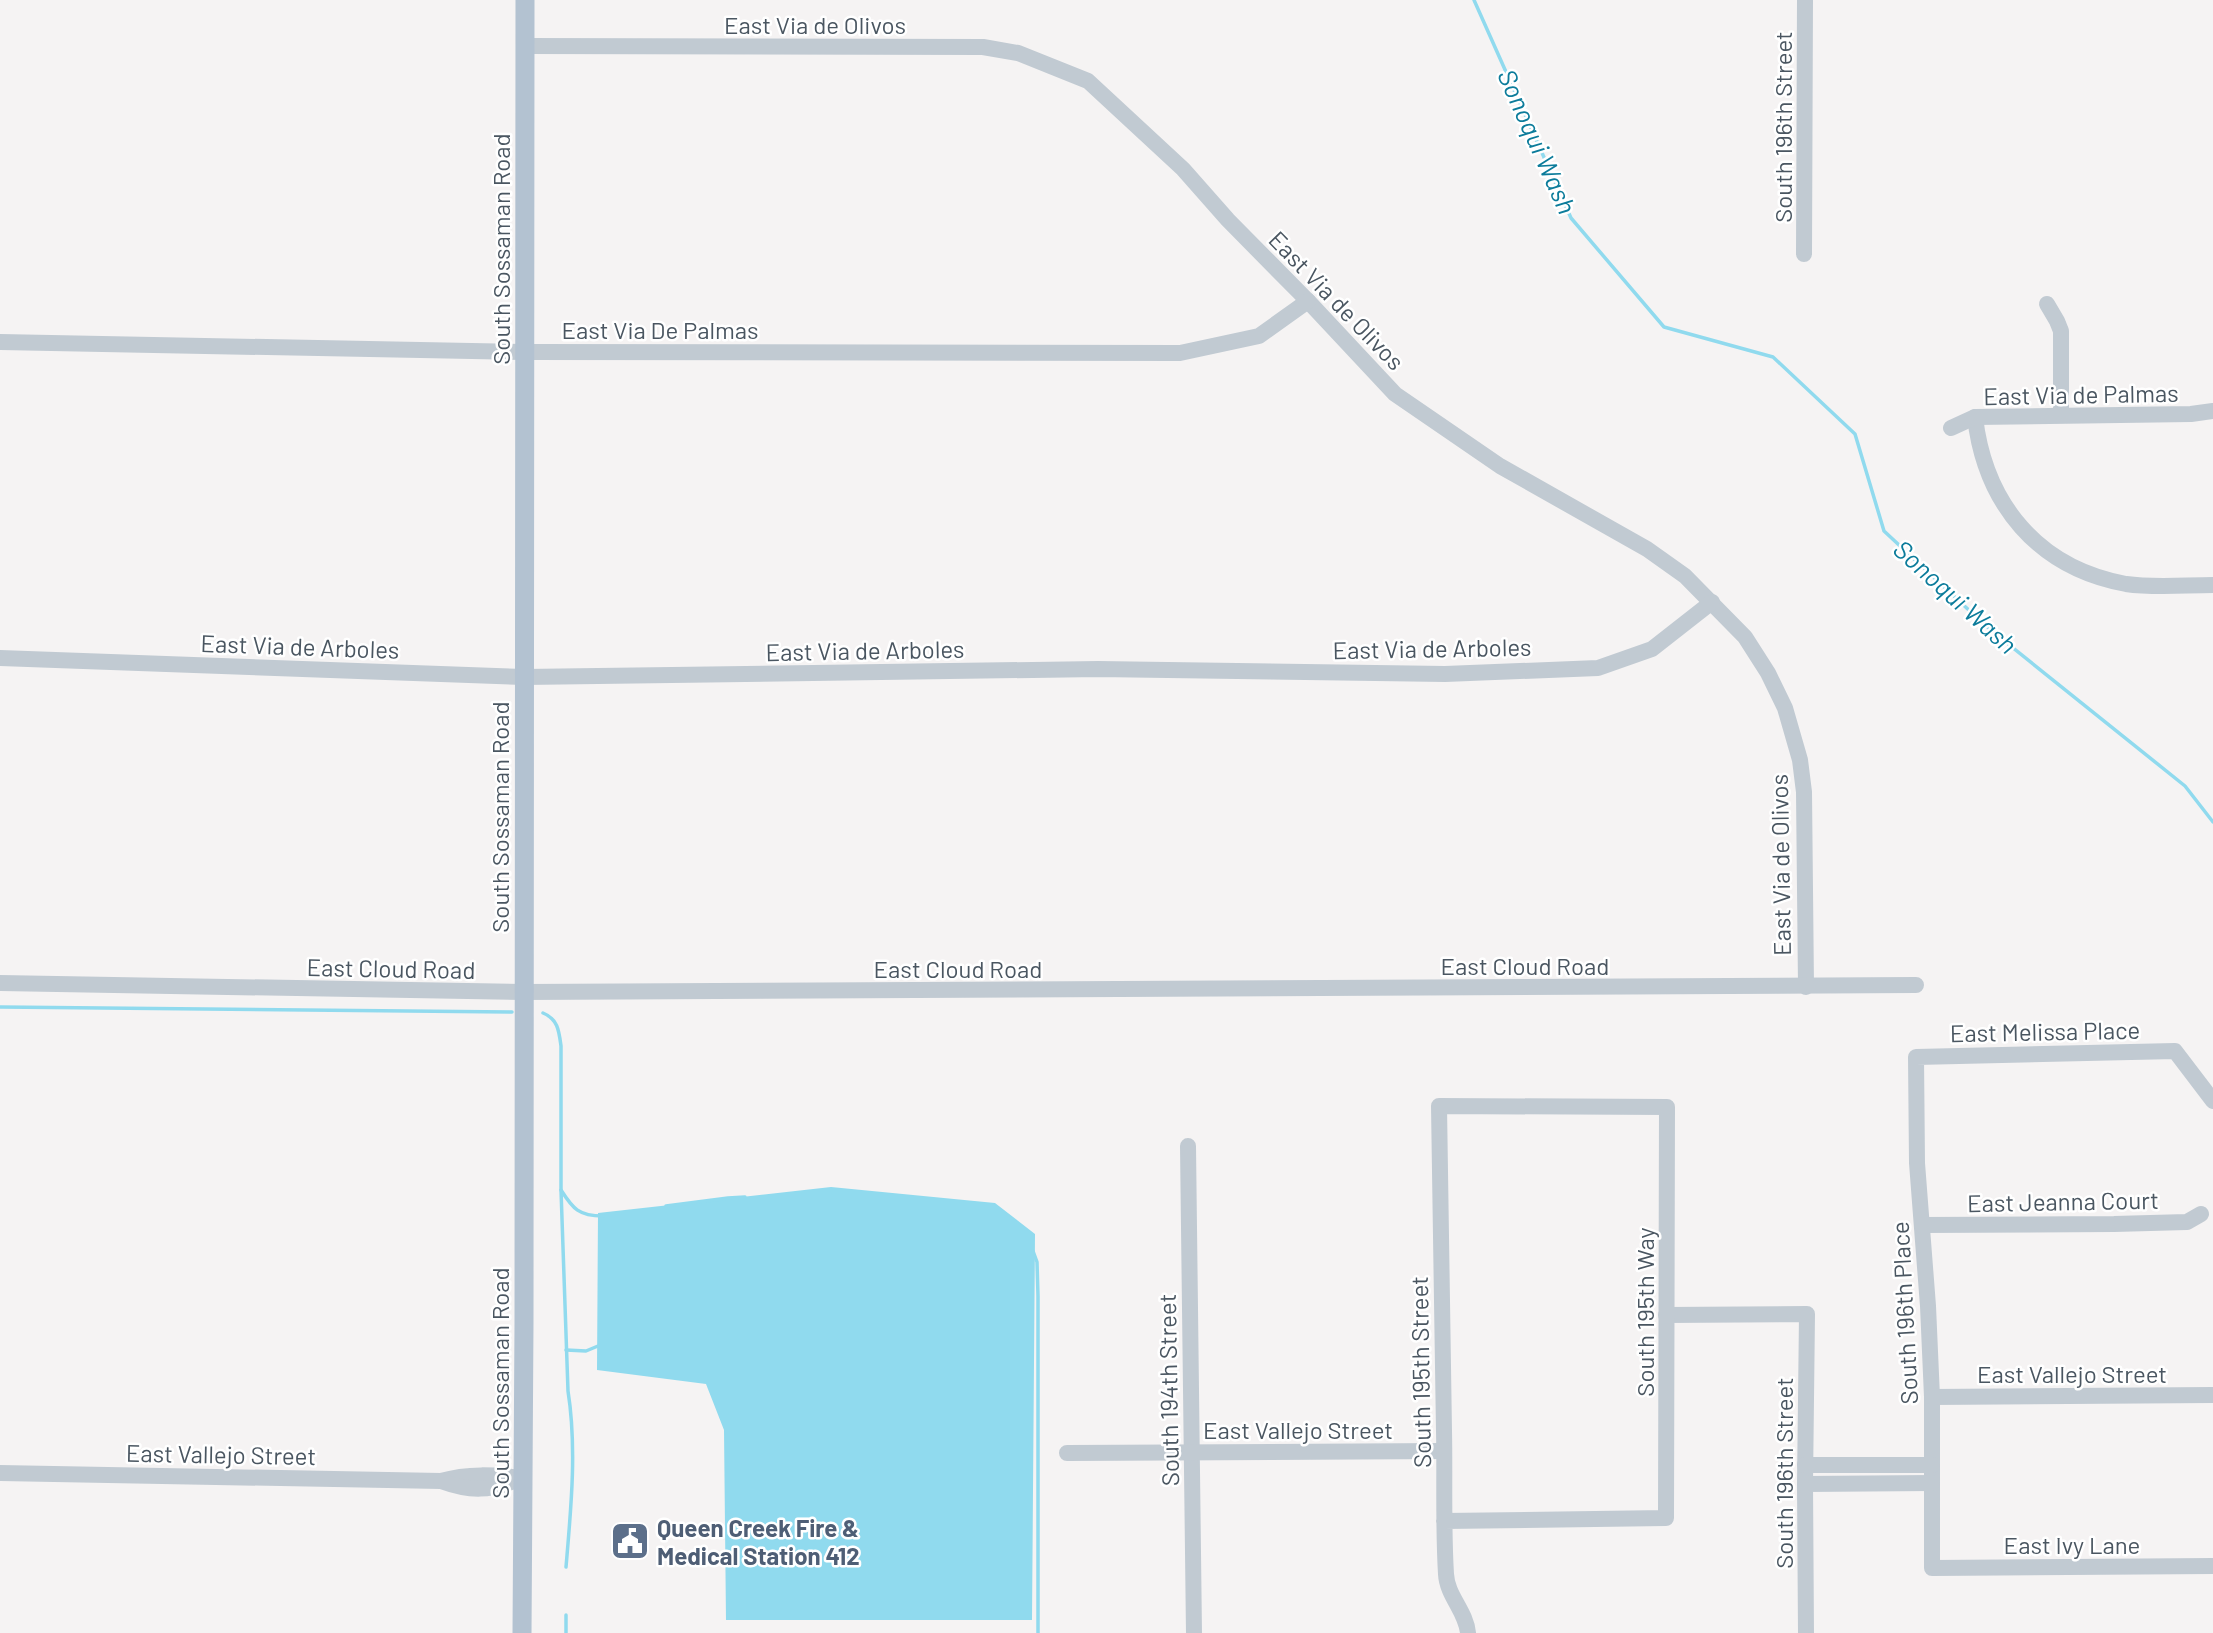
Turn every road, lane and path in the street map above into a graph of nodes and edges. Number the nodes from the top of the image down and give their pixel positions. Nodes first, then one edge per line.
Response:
1 (525, 0) edge
2 (1805, 0) edge
3 (525, 46) junction
4 (1804, 254) dead end
5 (1308, 301) junction
6 (2047, 304) dead end
7 (0, 342) edge
8 (524, 352) junction
9 (2213, 411) edge
10 (2061, 415) junction
11 (1975, 417) junction
12 (1951, 428) dead end
13 (2213, 585) edge
14 (1713, 602) junction
15 (0, 658) edge
16 (524, 677) junction
17 (0, 983) edge
18 (1916, 985) dead end
19 (1806, 987) junction
20 (524, 992) junction
21 (1916, 1057) joint
22 (2213, 1101) edge
23 (1439, 1106) joint
24 (1188, 1146) dead end
25 (2201, 1214) dead end
26 (1922, 1225) junction
27 (1666, 1315) junction
28 (2213, 1395) edge
29 (1932, 1397) junction
30 (1444, 1451) junction
31 (1191, 1452) junction
32 (1067, 1453) dead end
33 (1805, 1465) junction
34 (1895, 1465) junction
35 (1932, 1465) junction
36 (0, 1473) edge
37 (522, 1478) junction
38 (1894, 1483) junction
39 (1932, 1483) junction
40 (1805, 1484) junction
41 (1444, 1521) junction
42 (2213, 1566) edge
43 (1932, 1568) joint
44 (522, 1633) edge
45 (1194, 1633) edge
46 (1468, 1633) edge
47 (1807, 1633) edge

1 - 3 main road, South Sossaman Road
2 - 4 street, South 196th Street
3 - 5 street, East Via de Olivos
3 - 8 main road, South Sossaman Road
5 - 8 street, East Via De Palmas
5 - 14 street, East Via de Olivos
6 - 10 street
7 - 8 street, East Via De Palmas
8 - 16 main road, South Sossaman Road
9 - 10 street, East Via de Palmas
10 - 11 street, East Via de Palmas
11 - 12 street, East Via de Palmas
11 - 13 street
14 - 16 street, East Via de Arboles
14 - 19 street, East Via de Olivos
15 - 16 street, East Via de Arboles
16 - 20 main road, South Sossaman Road
17 - 20 street, East Cloud Road
18 - 19 street, East Cloud Road
19 - 20 street, East Cloud Road
20 - 37 main road, South Sossaman Road
21 - 22 street, East Melissa Place
21 - 26 street, South 196th Place
23 - 27 street, South 195th Way
23 - 30 street, South 195th Street
24 - 31 street, South 194th Street
25 - 26 street, East Jeanna Court
26 - 29 street, South 196th Place
27 - 33 street, South 196th Street
27 - 41 street, South 195th Way
28 - 29 street, East Vallejo Street
29 - 35 street, South 196th Place
30 - 31 street, East Vallejo Street
30 - 41 street, South 195th Street
31 - 32 street, East Vallejo Street
31 - 45 street, South 194th Street
33 - 34 street
33 - 40 street, South 196th Street
34 - 35 street
34 - 38 street
35 - 39 street, South 196th Place
36 - 37 street, East Vallejo Street
37 - 44 main road, South Sossaman Road
38 - 39 street
38 - 40 street
39 - 43 street, South 196th Place
40 - 47 street, South 196th Street
41 - 46 street, South 195th Street
42 - 43 street, East Ivy Lane

